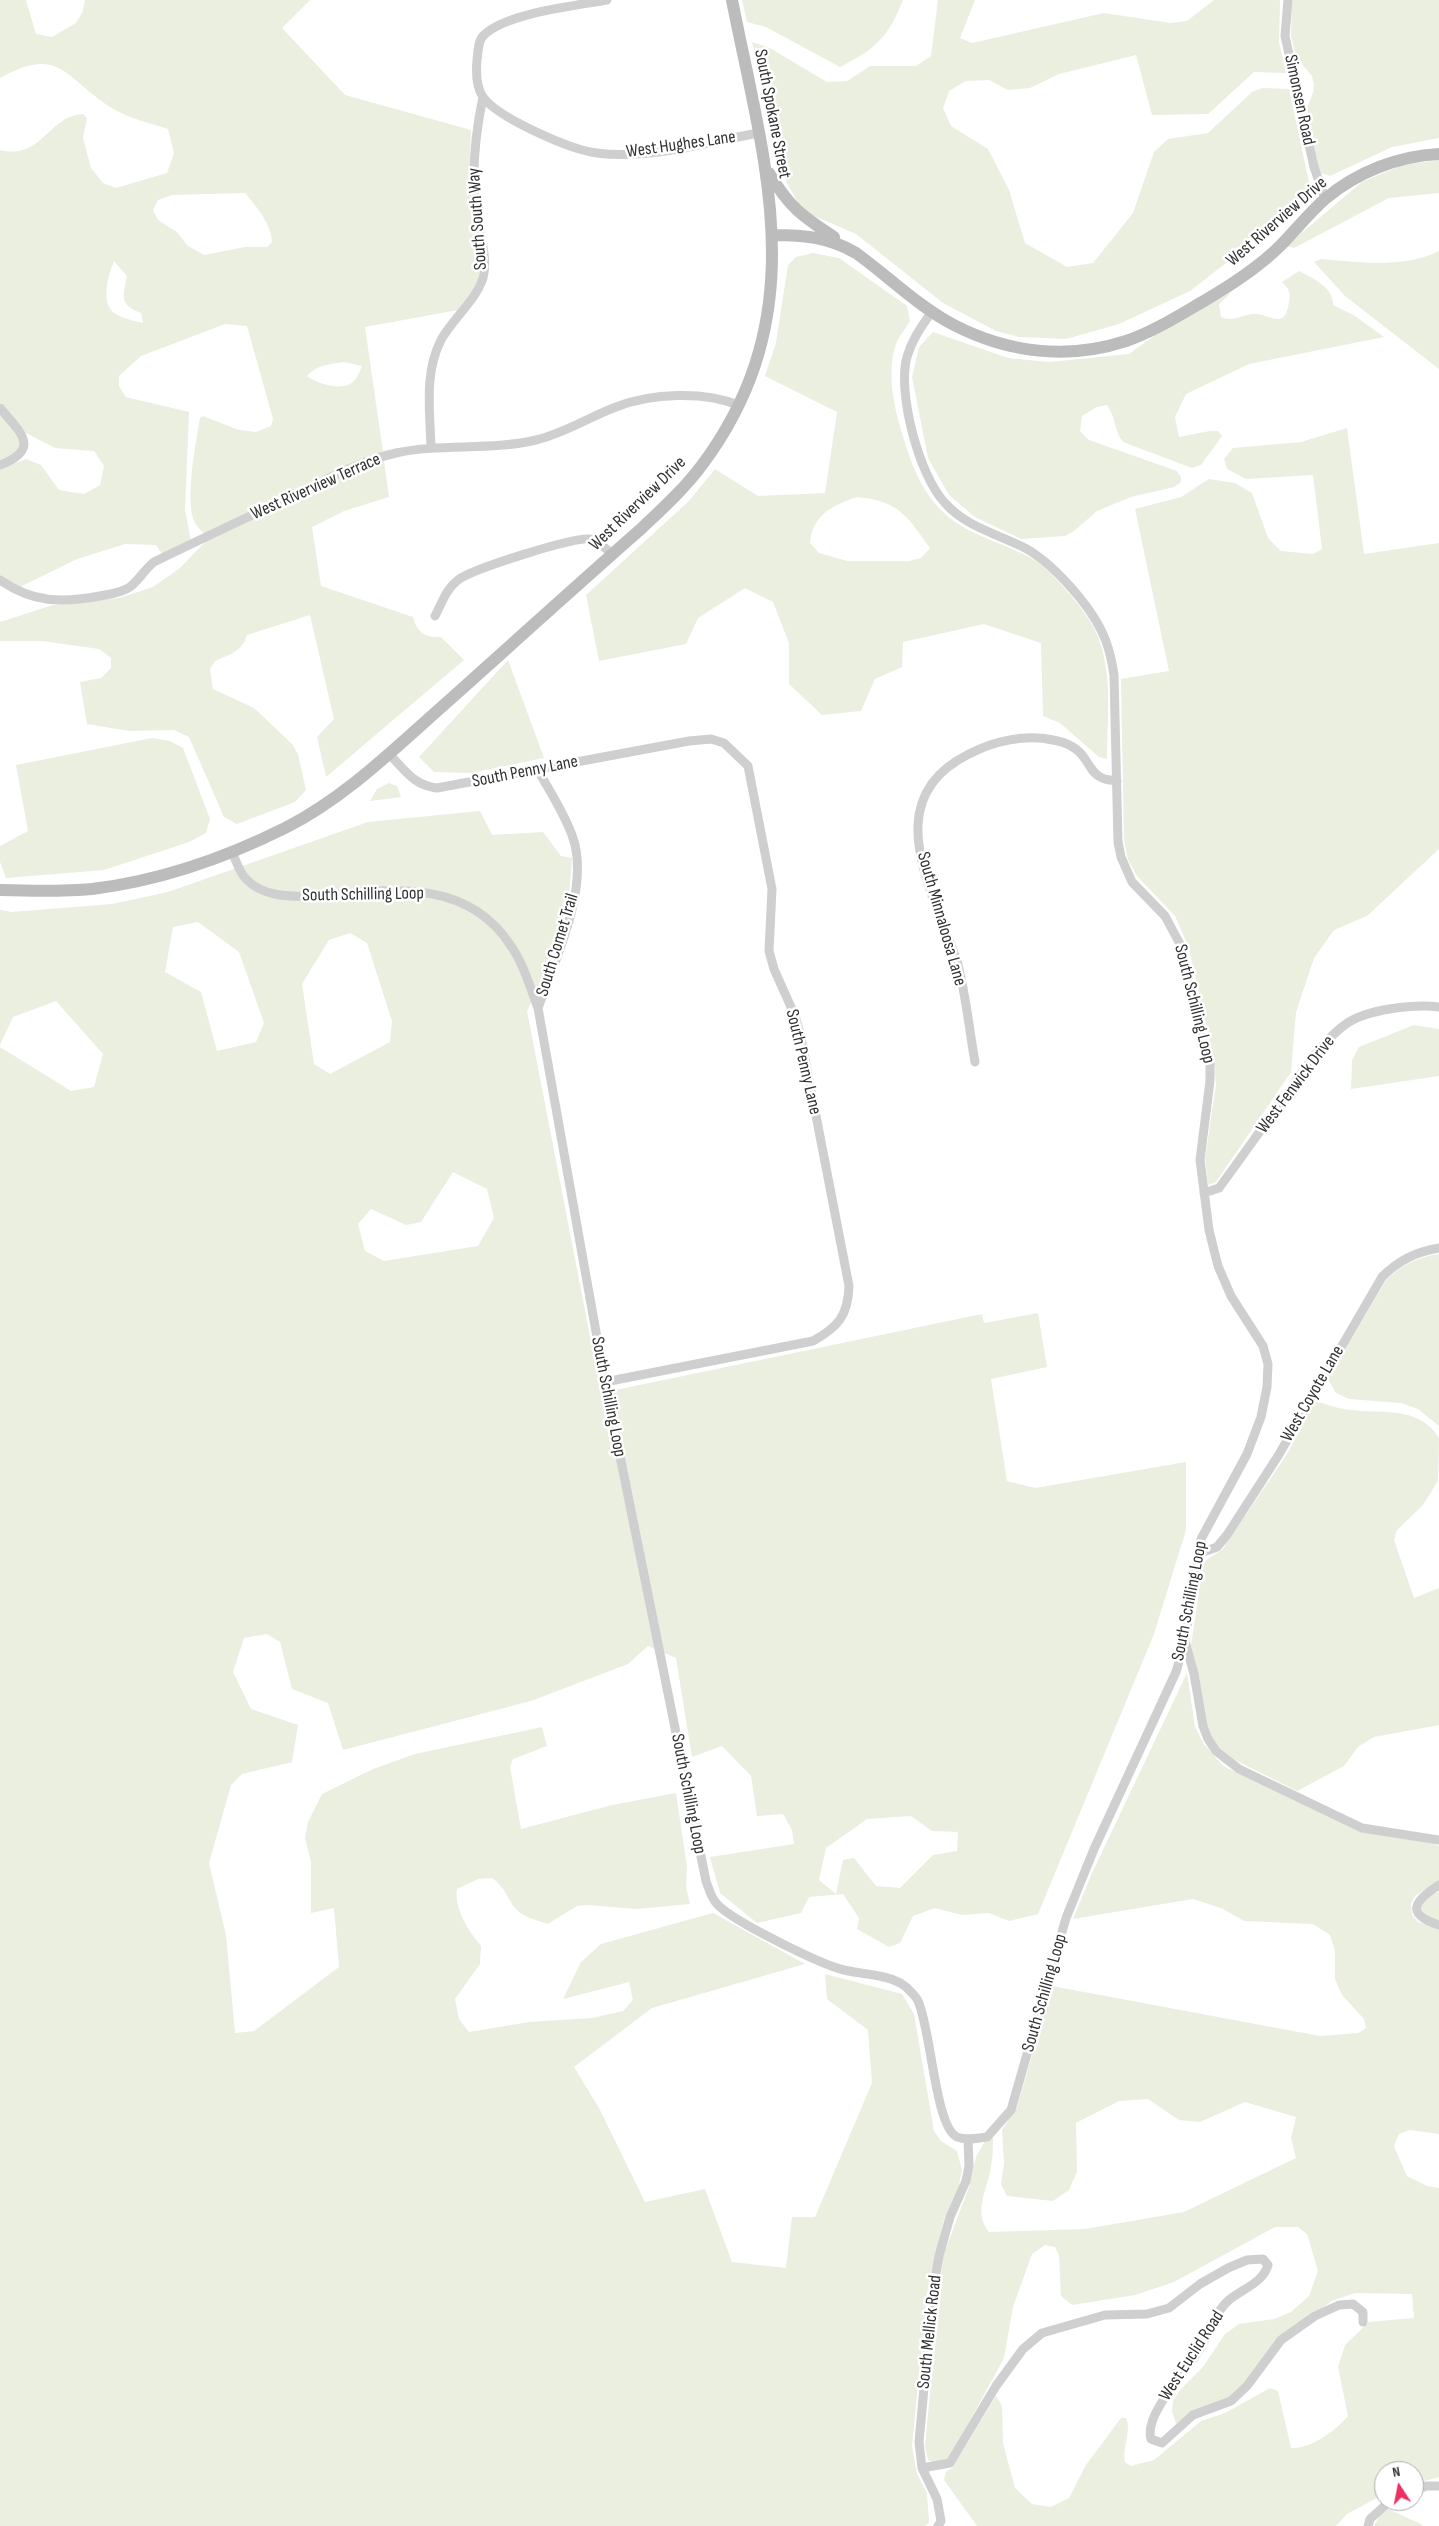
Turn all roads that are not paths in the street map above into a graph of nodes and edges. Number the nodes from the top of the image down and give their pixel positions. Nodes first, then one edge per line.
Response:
1 (607, 0) edge
2 (732, 0) edge
3 (1288, 0) edge
4 (483, 97) junction
5 (758, 133) junction
6 (1439, 154) edge
7 (766, 167) junction
8 (1325, 199) junction
9 (773, 235) junction
10 (856, 253) junction
11 (932, 311) junction
12 (738, 405) junction
13 (0, 408) edge
14 (431, 448) junction
15 (0, 464) edge
16 (612, 554) junction
17 (0, 580) edge
18 (436, 616) dead end
19 (388, 754) junction
20 (538, 770) junction
21 (1117, 781) junction
22 (232, 852) junction
23 (0, 890) edge
24 (1439, 1007) edge
25 (538, 1008) junction
26 (975, 1062) dead end
27 (1204, 1193) junction
28 (1439, 1248) edge
29 (605, 1382) junction
30 (1198, 1554) junction
31 (1185, 1640) junction
32 (1439, 1840) edge
33 (1439, 1885) edge
34 (1439, 1925) edge
35 (968, 2139) junction
36 (1362, 2322) dead end
37 (922, 2468) junction
38 (1439, 2486) edge
39 (1424, 2487) edge
40 (1379, 2511) edge
41 (938, 2526) edge
42 (1368, 2526) edge

1 - 4 street
2 - 5 street, South Spokane Street
3 - 8 street, Simonsen Road
4 - 5 street, West Hughes Lane
4 - 14 street, South South Way
5 - 7 street, South Spokane Street
6 - 8 street, West Riverview Drive
7 - 9 street, South Spokane Street
7 - 10 street
8 - 11 street, West Riverview Drive
9 - 10 street, West Riverview Drive
9 - 12 street, West Riverview Drive
10 - 11 street, West Riverview Drive
11 - 21 street, South Schilling Loop
12 - 14 street, West Riverview Terrace
12 - 16 street, West Riverview Drive
13 - 15 street
14 - 17 street, West Riverview Terrace
16 - 18 street
16 - 19 street, West Riverview Drive
19 - 20 street, South Penny Lane
19 - 22 street, West Riverview Drive
20 - 25 street, South Comet Trail
20 - 29 street, South Penny Lane
21 - 26 street, South Minnaloosa Lane
21 - 27 street, South Schilling Loop
22 - 23 street, West Riverview Drive
22 - 25 street, South Schilling Loop
24 - 27 street, West Fenwick Drive
25 - 29 street, South Schilling Loop
27 - 30 street, South Schilling Loop
28 - 30 street, West Coyote Lane
29 - 35 street, South Schilling Loop
30 - 31 street, South Schilling Loop
31 - 32 street
31 - 35 street, South Schilling Loop
33 - 34 street
35 - 37 street, South Mellick Road
36 - 37 street, West Euclid Road
37 - 41 street, South Mellick Road
38 - 39 street
40 - 42 street

